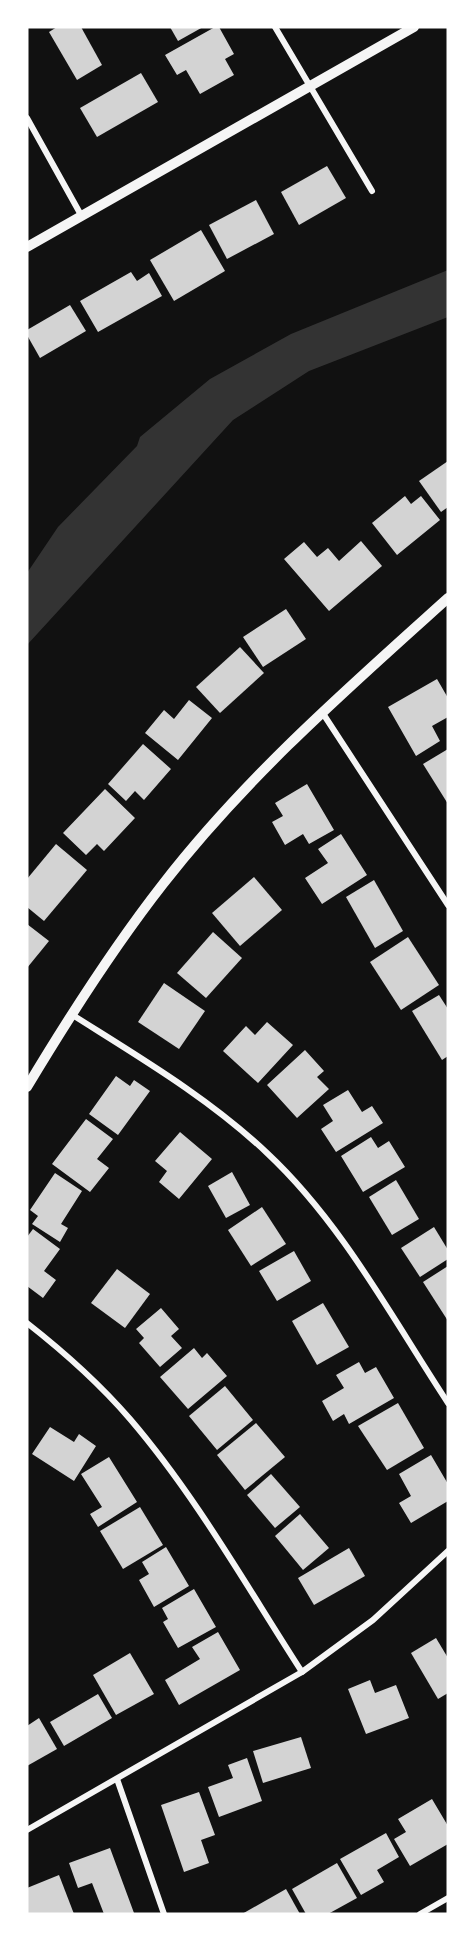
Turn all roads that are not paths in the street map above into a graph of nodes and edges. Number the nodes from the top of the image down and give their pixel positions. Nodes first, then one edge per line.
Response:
1 (275, 27) edge
2 (414, 27) edge
3 (309, 87) junction
4 (27, 118) edge
5 (372, 191) dead end
6 (81, 215) junction
7 (27, 247) edge
8 (448, 598) edge
9 (322, 712) junction
10 (448, 905) edge
11 (71, 1014) junction
12 (27, 1087) edge
13 (27, 1323) edge
14 (448, 1403) edge
15 (448, 1551) edge
16 (302, 1672) junction
17 (117, 1779) junction
18 (27, 1830) edge
19 (448, 1898) edge
20 (164, 1914) edge
21 (420, 1914) edge

1 - 3 street
2 - 3 street
3 - 5 street
3 - 6 street
4 - 6 street
6 - 7 street
8 - 9 street
9 - 10 street
9 - 11 street
11 - 12 street
11 - 14 street
13 - 16 street
15 - 16 street
16 - 17 street
17 - 18 street
17 - 20 street
19 - 21 street

